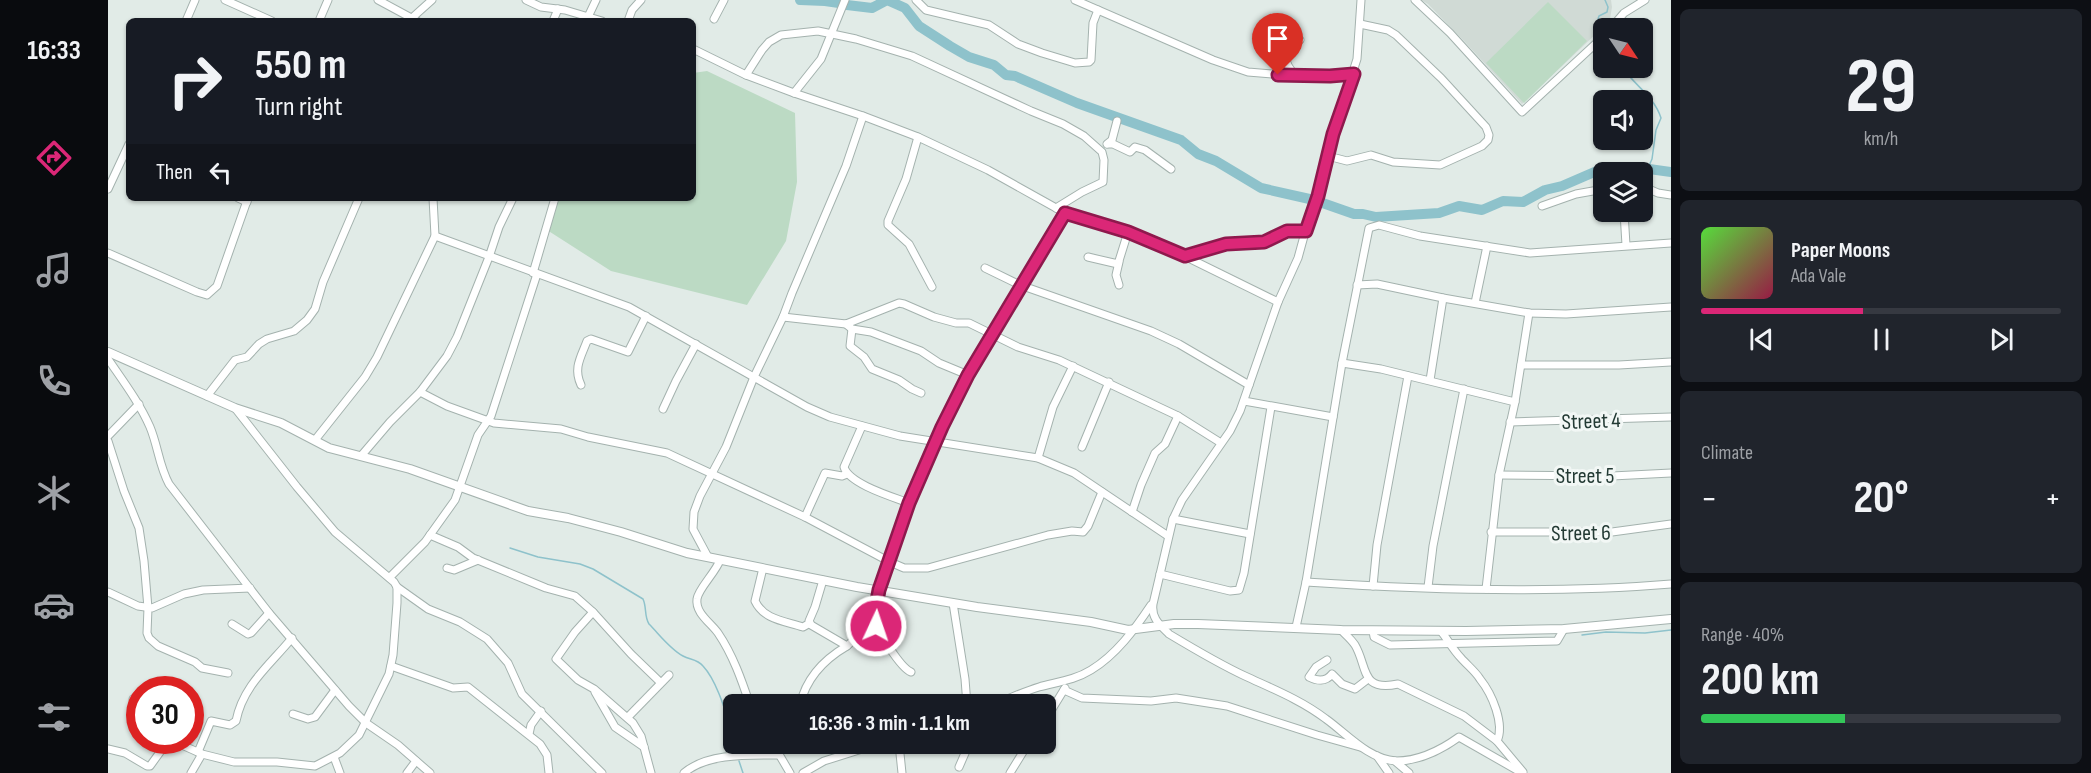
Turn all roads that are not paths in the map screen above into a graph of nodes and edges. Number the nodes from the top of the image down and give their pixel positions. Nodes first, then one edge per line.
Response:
1 (195, 0) edge
2 (225, 0) edge
3 (328, 0) edge
4 (378, 0) edge
5 (432, 0) edge
6 (596, 0) edge
7 (641, 0) edge
8 (723, 0) edge
9 (845, 0) edge
10 (916, 0) edge
11 (1075, 0) edge
12 (1361, 0) edge
13 (1415, 0) edge
14 (1645, 0) edge
15 (530, 1) edge
16 (558, 9) junction
17 (1098, 10) junction
18 (187, 18) edge
19 (265, 18) edge
20 (320, 18) edge
21 (413, 18) edge
22 (416, 18) edge
23 (554, 18) edge
24 (584, 18) edge
25 (587, 18) edge
26 (629, 18) edge
27 (1620, 18) edge
28 (714, 19) dead end
29 (1360, 24) junction
30 (833, 33) junction
31 (1300, 40) dead end
32 (1593, 46) edge
33 (696, 51) edge
34 (1354, 74) junction
35 (746, 75) junction
36 (1296, 76) junction
37 (794, 93) junction
38 (863, 116) junction
39 (1117, 121) dead end
40 (918, 137) junction
41 (1108, 144) junction
42 (1096, 145) junction
43 (126, 150) edge
44 (1328, 156) junction
45 (1171, 169) dead end
46 (108, 189) edge
47 (1593, 191) edge
48 (1653, 191) edge
49 (1671, 195) edge
50 (247, 201) edge
51 (357, 201) edge
52 (433, 201) edge
53 (512, 201) edge
54 (554, 201) edge
55 (1542, 206) dead end
56 (1056, 208) junction
57 (1065, 213) junction
58 (1625, 222) edge
59 (1306, 231) junction
60 (1128, 232) junction
61 (435, 236) junction
62 (1671, 243) edge
63 (1626, 245) junction
64 (1487, 246) junction
65 (108, 253) edge
66 (1185, 256) junction
67 (489, 257) junction
68 (1088, 257) dead end
69 (1119, 262) junction
70 (985, 268) dead end
71 (535, 273) junction
72 (1020, 285) junction
73 (1119, 285) dead end
74 (1357, 285) junction
75 (932, 287) dead end
76 (1443, 298) junction
77 (1278, 302) junction
78 (1475, 303) junction
79 (1671, 307) edge
80 (1529, 313) junction
81 (646, 316) junction
82 (783, 317) junction
83 (849, 327) junction
84 (992, 333) junction
85 (696, 344) junction
86 (108, 352) edge
87 (108, 359) edge
88 (1671, 362) edge
89 (1342, 363) junction
90 (1521, 365) junction
91 (1073, 366) junction
92 (968, 375) junction
93 (1408, 376) junction
94 (754, 377) junction
95 (1430, 380) junction
96 (1109, 382) junction
97 (581, 385) dead end
98 (1249, 385) junction
99 (1464, 389) junction
100 (420, 392) junction
101 (921, 393) dead end
102 (207, 396) junction
103 (1244, 401) junction
104 (1515, 402) junction
105 (139, 404) junction
106 (1271, 406) junction
107 (235, 408) junction
108 (663, 409) dead end
109 (1178, 416) junction
110 (1333, 417) junction
111 (1671, 417) edge
112 (487, 421) junction
113 (1510, 422) junction
114 (861, 426) junction
115 (108, 438) edge
116 (315, 440) junction
117 (937, 441) junction
118 (1221, 443) junction
119 (1082, 447) dead end
120 (361, 456) junction
121 (1038, 458) junction
122 (712, 473) junction
123 (1671, 473) edge
124 (848, 474) junction
125 (1499, 475) junction
126 (460, 486) junction
127 (1102, 492) junction
128 (909, 503) junction
129 (1132, 512) junction
130 (805, 517) junction
131 (1173, 519) junction
132 (1671, 524) edge
133 (1491, 532) junction
134 (1250, 534) junction
135 (430, 535) junction
136 (1168, 536) junction
137 (708, 557) junction
138 (478, 560) junction
139 (720, 560) junction
140 (890, 562) junction
141 (447, 568) dead end
142 (763, 568) junction
143 (1160, 574) junction
144 (390, 577) junction
145 (823, 580) junction
146 (1306, 582) junction
147 (1671, 584) edge
148 (1373, 585) junction
149 (397, 587) junction
150 (1428, 587) junction
151 (250, 588) junction
152 (1486, 589) junction
153 (879, 590) junction
154 (108, 592) edge
155 (952, 603) junction
156 (1153, 604) junction
157 (148, 608) junction
158 (593, 612) junction
159 (269, 613) junction
160 (1671, 619) edge
161 (875, 620) junction
162 (810, 623) junction
163 (232, 624) dead end
164 (1160, 626) junction
165 (1296, 627) junction
166 (1564, 629) junction
167 (1341, 630) junction
168 (1134, 631) junction
169 (1373, 631) junction
170 (1441, 631) junction
171 (292, 638) junction
172 (1450, 644) junction
173 (847, 646) junction
174 (1327, 660) dead end
175 (391, 666) junction
176 (911, 672) dead end
177 (228, 673) dead end
178 (669, 675) dead end
179 (1068, 680) junction
180 (1368, 680) junction
181 (660, 682) junction
182 (594, 689) junction
183 (335, 690) junction
184 (1064, 690) junction
185 (746, 694) edge
186 (803, 694) edge
187 (966, 694) edge
188 (1018, 694) edge
189 (1056, 703) edge
190 (541, 711) junction
191 (293, 714) dead end
192 (628, 717) junction
193 (366, 723) junction
194 (529, 734) junction
195 (1497, 741) junction
196 (204, 742) edge
197 (644, 747) junction
198 (1362, 747) junction
199 (108, 749) edge
200 (126, 754) edge
201 (127, 754) edge
202 (159, 754) edge
203 (200, 754) edge
204 (204, 754) edge
205 (743, 754) edge
206 (780, 754) edge
207 (846, 754) edge
208 (900, 754) edge
209 (965, 754) edge
210 (1022, 754) edge
211 (1377, 756) junction
212 (334, 758) junction
213 (416, 761) junction
214 (1395, 761) junction
215 (959, 767) dead end
216 (302, 770) edge
217 (191, 773) edge
218 (340, 773) edge
219 (407, 773) edge
220 (430, 773) edge
221 (549, 773) edge
222 (602, 773) edge
223 (651, 773) edge
224 (684, 773) edge
225 (790, 773) edge
226 (803, 773) edge
227 (902, 773) edge
228 (1010, 773) edge
229 (1389, 773) edge
230 (1409, 773) edge
231 (1523, 773) edge

1 - 18 street
2 - 19 street
3 - 20 street
4 - 21 street
5 - 22 street
6 - 25 street
7 - 26 street
8 - 28 street
9 - 30 street
10 - 17 street
11 - 17 street
12 - 29 street
13 - 32 street
14 - 27 street
15 - 16 street
16 - 23 street
16 - 24 street
17 - 36 street
29 - 34 street
29 - 44 street
30 - 35 street
30 - 37 street
30 - 42 street
31 - 36 street
33 - 35 street
34 - 36 street
34 - 44 street
35 - 37 street
37 - 38 street
38 - 40 street
38 - 82 street
39 - 41 street
40 - 56 street
40 - 75 street
41 - 42 street
41 - 45 street
42 - 56 street
43 - 46 street
44 - 59 street
47 - 55 street
48 - 49 street
50 - 65 street
51 - 102 street
52 - 61 street
53 - 67 street
54 - 71 street
56 - 57 street
57 - 60 street
57 - 72 street
58 - 63 street
59 - 66 street
59 - 77 street
60 - 66 street
60 - 69 street
61 - 67 street
61 - 116 street
62 - 63 street
63 - 64 street
64 - 74 street
64 - 78 street
66 - 77 street
67 - 71 street
67 - 100 street
68 - 69 street
69 - 73 street
70 - 72 street
71 - 81 street
71 - 112 street
72 - 84 street
72 - 98 street
74 - 76 street
74 - 89 street
76 - 78 street
76 - 95 street
77 - 98 street
78 - 80 street
79 - 80 street
80 - 90 street
81 - 85 street
81 - 97 street
82 - 83 street
82 - 94 street
83 - 84 street
83 - 92 street
83 - 101 street
84 - 91 street
84 - 92 street
85 - 94 street
85 - 108 street
86 - 102 street
87 - 105 street
88 - 90 street
89 - 93 street
89 - 110 street
90 - 104 street
91 - 96 street
91 - 121 street
92 - 117 street
93 - 95 street
93 - 148 street
94 - 114 street
94 - 122 street
95 - 99 street
96 - 109 street
96 - 119 street
98 - 103 street
99 - 104 street
99 - 150 street
100 - 112 street
100 - 120 street
102 - 107 street
103 - 106 street
103 - 118 street
104 - 113 street
105 - 115 street
105 - 151 street
106 - 110 street
106 - 134 street
107 - 116 street
107 - 144 street
109 - 118 street
109 - 129 street
110 - 146 street
111 - 113 street, Street 4
112 - 122 street
112 - 126 street
113 - 125 street
114 - 117 street
114 - 124 street
115 - 157 street
116 - 120 street
117 - 121 street
117 - 128 street
118 - 131 street
120 - 126 street
121 - 127 street
122 - 130 street
122 - 137 street
123 - 125 street, Street 5
124 - 128 street
124 - 130 street
125 - 133 street
126 - 135 street
126 - 137 street
127 - 129 street
127 - 140 street
128 - 140 street
129 - 136 street
130 - 140 street
131 - 134 street
131 - 136 street
132 - 133 street, Street 6
133 - 152 street
134 - 143 street
135 - 138 street
135 - 144 street
136 - 143 street
137 - 139 street
138 - 141 street
138 - 158 street
139 - 142 street
139 - 185 street
140 - 153 street
142 - 145 street
142 - 162 street
143 - 156 street
144 - 149 street
145 - 153 street
145 - 162 street
146 - 148 street
146 - 165 street
147 - 152 street
148 - 150 street
149 - 175 street
149 - 190 street
150 - 152 street
151 - 157 street
151 - 159 street
153 - 155 street
153 - 161 street
154 - 157 street
155 - 168 street
155 - 187 street
156 - 164 street
156 - 168 street
157 - 177 street
158 - 181 street
158 - 182 street
159 - 163 street
159 - 171 street
160 - 166 street
161 - 173 street
161 - 176 street
162 - 173 street
164 - 165 street
164 - 168 street
164 - 198 street
165 - 167 street
166 - 170 street
166 - 172 street
167 - 169 street
167 - 180 street
168 - 179 street
169 - 170 street
169 - 172 street
170 - 172 street
171 - 183 street
171 - 196 street
172 - 195 street
173 - 186 street
174 - 180 street
175 - 193 street
175 - 194 street
178 - 181 street
179 - 184 street
179 - 188 street
180 - 195 street
181 - 192 street
182 - 192 street
182 - 197 street
183 - 191 street
183 - 193 street
184 - 189 street
184 - 198 street
190 - 194 street
190 - 222 street
192 - 197 street
193 - 212 street
193 - 213 street
194 - 221 street
195 - 231 street
197 - 223 street
198 - 211 street
199 - 200 street
201 - 202 street
203 - 217 street
204 - 216 street
205 - 224 street
206 - 225 street
207 - 226 street
208 - 227 street
209 - 215 street
210 - 228 street
211 - 214 street
211 - 229 street
212 - 216 street
212 - 218 street
213 - 219 street
213 - 220 street
214 - 230 street
214 - 231 street

